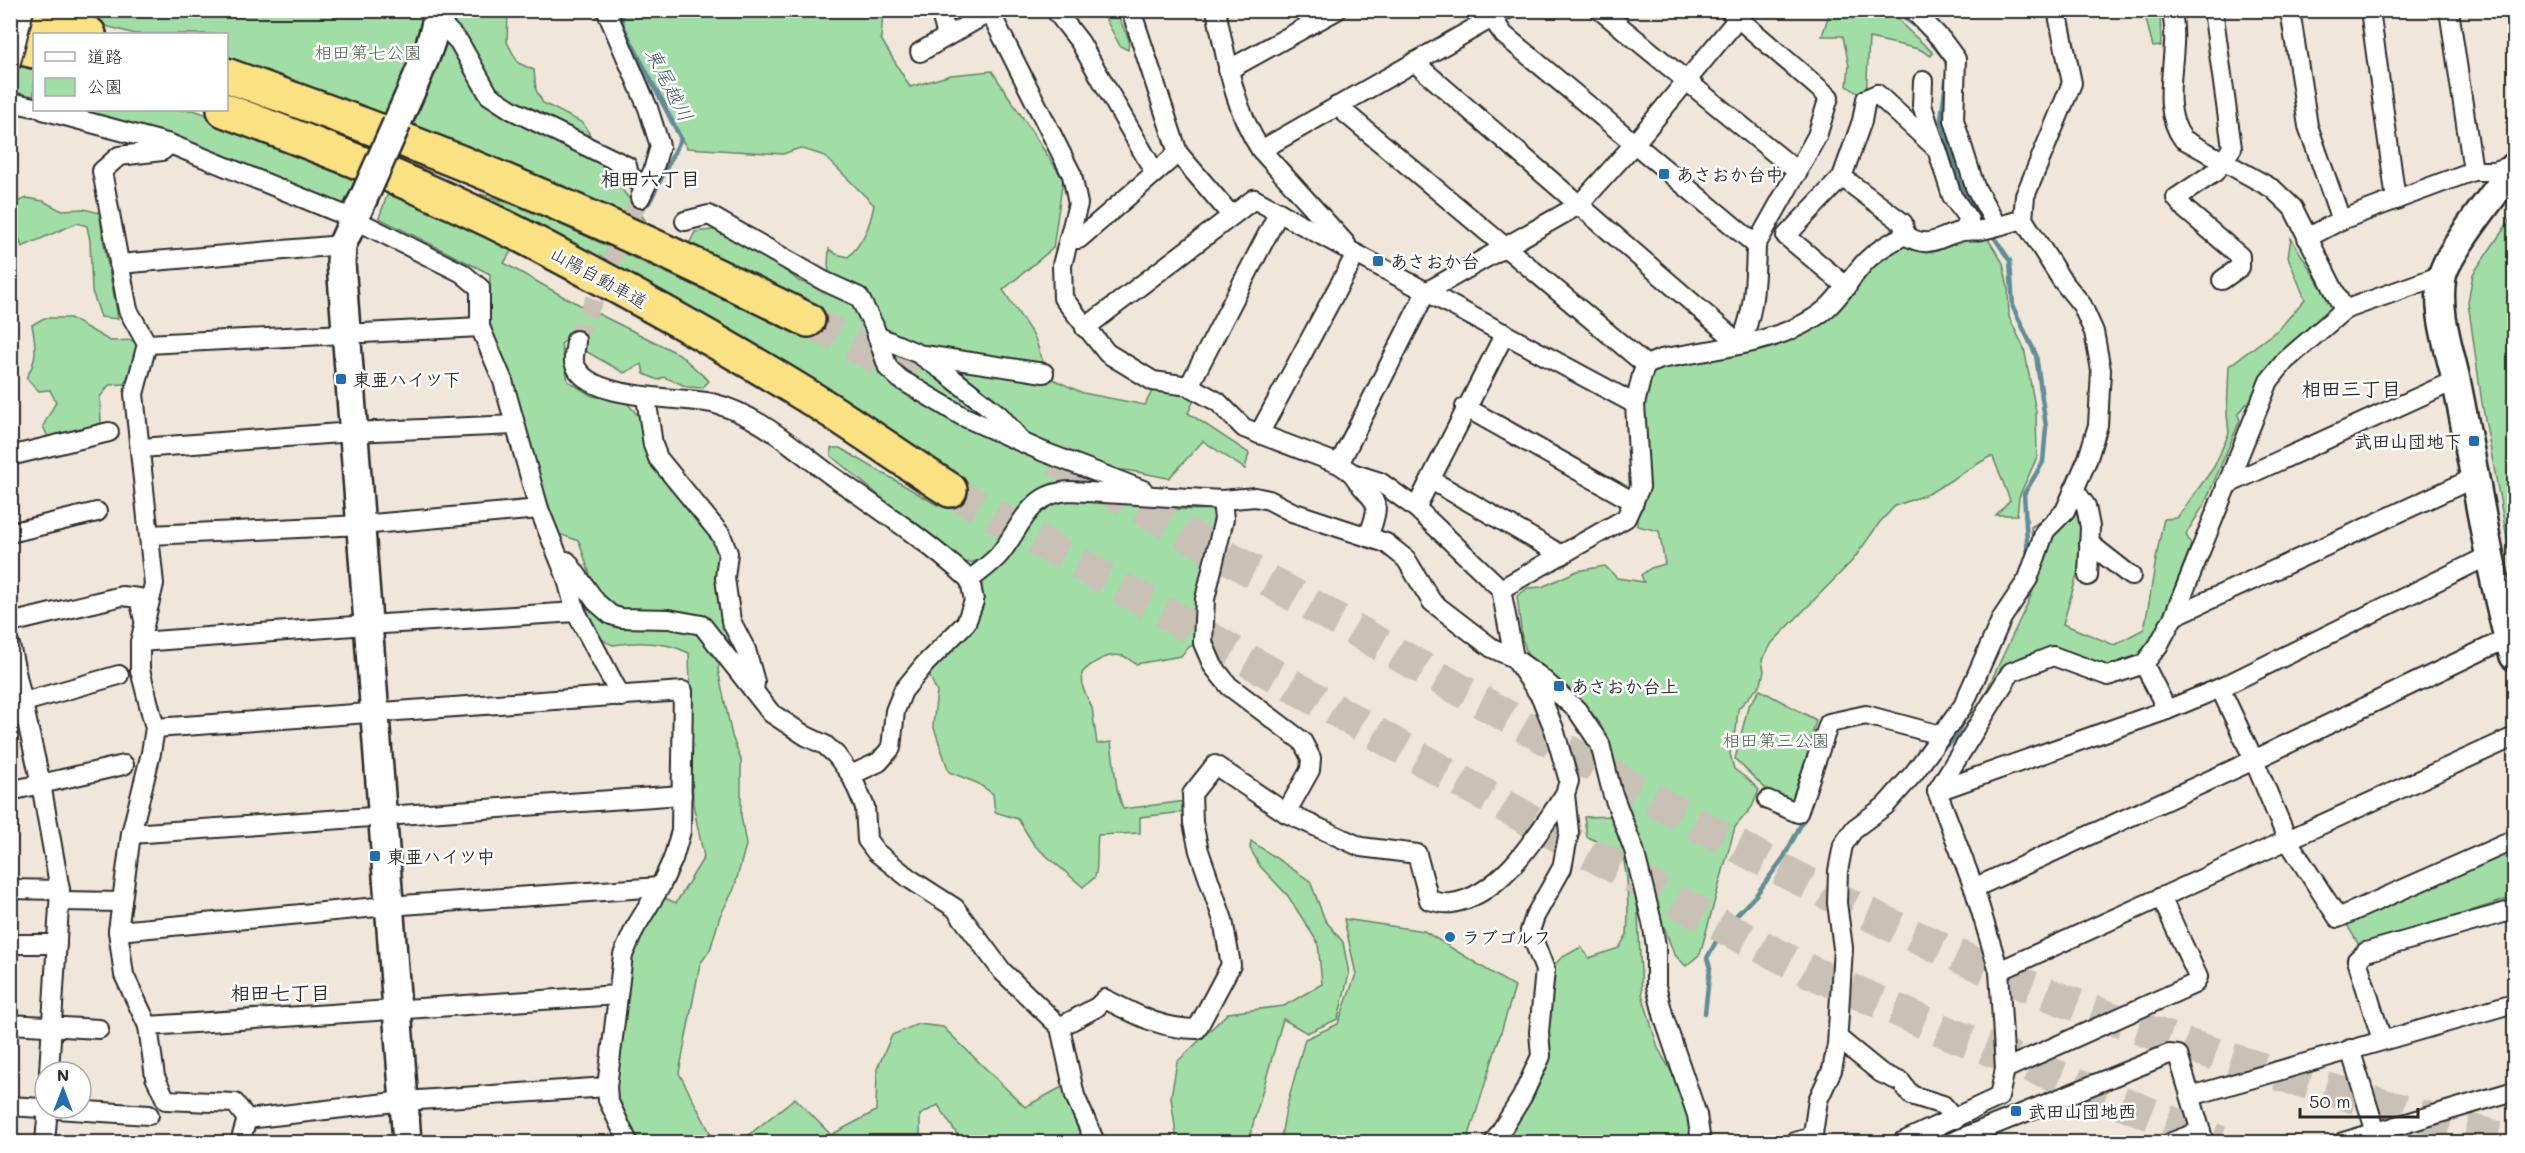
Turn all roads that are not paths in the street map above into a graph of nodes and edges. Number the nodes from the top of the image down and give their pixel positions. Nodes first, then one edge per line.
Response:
1 (24, 10) edge
2 (606, 10) edge
3 (940, 10) edge
4 (1055, 10) edge
5 (1216, 10) edge
6 (1337, 10) edge
7 (1600, 10) edge
8 (1913, 10) edge
9 (2057, 10) edge
10 (2171, 10) edge
11 (2213, 10) edge
12 (2290, 10) edge
13 (2370, 10) edge
14 (2449, 10) edge
15 (990, 11) edge
16 (1136, 12) edge
17 (1494, 13) edge
18 (1738, 13) edge
19 (10, 15) edge
20 (438, 15) edge
21 (85, 33) edge
22 (947, 36) junction
23 (10, 45) edge
24 (33, 51) edge
25 (920, 52) dead end
26 (1414, 62) junction
27 (10, 66) edge
28 (1228, 70) junction
29 (228, 76) edge
30 (1923, 81) dead end
31 (1686, 82) junction
32 (10, 102) edge
33 (1336, 106) junction
34 (33, 107) edge
35 (47, 111) edge
36 (227, 111) edge
37 (1635, 143) junction
38 (170, 144) junction
39 (1937, 149) junction
40 (1261, 150) junction
41 (1178, 153) junction
42 (2224, 161) junction
43 (2514, 166) edge
44 (1798, 171) junction
45 (2473, 171) junction
46 (1155, 173) junction
47 (1842, 177) junction
48 (2396, 200) junction
49 (1580, 205) junction
50 (1279, 212) junction
51 (1231, 215) junction
52 (354, 219) junction
53 (2023, 219) junction
54 (2341, 220) junction
55 (685, 221) dead end
56 (1997, 226) junction
57 (1962, 231) junction
58 (1905, 235) junction
59 (2307, 238) junction
60 (1070, 239) junction
61 (342, 244) junction
62 (1756, 244) junction
63 (1508, 247) junction
64 (1351, 251) junction
65 (119, 264) junction
66 (2442, 275) junction
67 (2222, 280) dead end
68 (1847, 287) junction
69 (1426, 292) junction
70 (2344, 310) junction
71 (808, 320) tunnel mouth
72 (480, 327) junction
73 (1085, 328) junction
74 (1505, 333) junction
75 (345, 334) junction
76 (876, 336) junction
77 (576, 340) tunnel mouth
78 (147, 344) junction
79 (1740, 344) junction
80 (919, 354) junction
81 (1646, 365) junction
82 (1044, 373) dead end
83 (2457, 380) junction
84 (1189, 386) junction
85 (646, 397) junction
86 (1635, 404) junction
87 (1465, 407) junction
88 (515, 425) junction
89 (109, 432) dead end
90 (353, 432) junction
91 (1259, 434) junction
92 (1021, 441) junction
93 (141, 448) junction
94 (10, 456) edge
95 (1346, 469) junction
96 (2474, 478) junction
97 (1431, 480) junction
98 (2226, 485) junction
99 (2074, 489) junction
100 (950, 490) tunnel mouth
101 (1164, 497) junction
102 (1222, 501) junction
103 (1634, 502) junction
104 (1416, 508) junction
105 (539, 509) junction
106 (97, 512) dead end
107 (361, 525) junction
108 (10, 533) edge
109 (150, 535) junction
110 (1368, 537) junction
111 (554, 543) junction
112 (2089, 543) junction
113 (1562, 555) junction
114 (2490, 555) junction
115 (2088, 576) dead end
116 (2131, 576) dead end
117 (970, 580) junction
118 (1501, 589) junction
119 (576, 612) junction
120 (2174, 616) junction
121 (144, 621) junction
122 (10, 623) edge
123 (367, 624) junction
124 (141, 642) junction
125 (10, 645) edge
126 (2511, 647) edge
127 (1514, 658) junction
128 (2144, 664) junction
129 (119, 675) dead end
130 (2220, 688) junction
131 (754, 693) junction
132 (621, 697) junction
133 (17, 704) edge
134 (2167, 710) junction
135 (374, 713) junction
136 (155, 728) junction
137 (1940, 735) junction
138 (2514, 737) edge
139 (2254, 760) junction
140 (124, 765) dead end
141 (851, 775) junction
142 (41, 784) junction
143 (10, 791) edge
144 (1937, 791) junction
145 (1565, 794) junction
146 (682, 795) junction
147 (1768, 800) dead end
148 (1286, 813) junction
149 (383, 817) junction
150 (131, 834) junction
151 (2288, 840) junction
152 (2514, 840) edge
153 (660, 887) junction
154 (1974, 888) junction
155 (10, 889) edge
156 (60, 895) junction
157 (2161, 897) junction
158 (122, 902) junction
159 (388, 906) junction
160 (2514, 910) edge
161 (118, 931) junction
162 (10, 944) edge
163 (57, 944) junction
164 (1999, 970) junction
165 (617, 995) junction
166 (2514, 1003) edge
167 (397, 1009) junction
168 (10, 1023) edge
169 (51, 1025) junction
170 (148, 1026) junction
171 (1060, 1027) junction
172 (99, 1029) dead end
173 (1838, 1038) junction
174 (2382, 1040) junction
175 (2350, 1049) junction
176 (50, 1060) edge
177 (2005, 1069) junction
178 (607, 1087) junction
179 (2514, 1091) edge
180 (2191, 1096) junction
181 (404, 1101) junction
182 (10, 1106) edge
183 (33, 1107) edge
184 (93, 1111) edge
185 (149, 1115) dead end
186 (247, 1119) junction
187 (1955, 1119) junction
188 (47, 1120) edge
189 (2202, 1137) edge
190 (2377, 1138) edge
191 (45, 1143) edge
192 (240, 1143) edge
193 (408, 1143) edge
194 (628, 1143) edge
195 (1095, 1143) edge
196 (1494, 1143) edge
197 (1701, 1143) edge
198 (1795, 1143) edge
199 (1902, 1143) edge
200 (1952, 1143) edge
201 (2172, 1143) edge
202 (2343, 1143) edge

1 - 27 street, bridge
2 - 20 street
3 - 22 street
4 - 46 street
5 - 28 street
6 - 28 street
7 - 31 street
8 - 56 street
9 - 53 street
10 - 42 street
11 - 42 street
12 - 54 street
13 - 48 street
14 - 45 street
15 - 22 street
15 - 60 street
16 - 41 street
17 - 26 street
17 - 37 street
18 - 31 street
18 - 44 street
19 - 21 highway
20 - 52 street, bridge
22 - 25 street
23 - 24 highway
26 - 33 street
26 - 49 street
28 - 40 street
29 - 71 highway
30 - 39 street
31 - 37 street
31 - 44 street
32 - 34 street
33 - 40 street
33 - 63 street
35 - 38 street
36 - 100 highway, 山陽自動車道
37 - 49 street
37 - 62 street
38 - 52 street
38 - 65 street
39 - 47 street
39 - 57 street
40 - 64 street
41 - 46 street
41 - 51 street
42 - 59 street
42 - 67 street
43 - 45 street
43 - 66 street
44 - 62 street
45 - 48 street
46 - 60 street
47 - 58 street
47 - 68 street
48 - 54 street
49 - 63 street
49 - 79 street
50 - 51 street
50 - 64 street
50 - 84 street
51 - 73 street
52 - 61 street
52 - 72 street
53 - 56 street
53 - 99 street
54 - 59 street
55 - 76 street
56 - 57 street
57 - 58 street
58 - 68 street
59 - 70 street
60 - 73 street
61 - 65 street
61 - 75 street
62 - 79 street
63 - 69 street
63 - 81 street
64 - 69 street
64 - 91 street
65 - 78 street
66 - 70 street
66 - 83 street
68 - 79 street
69 - 74 street
69 - 95 street
70 - 98 street
72 - 75 street
72 - 88 street
73 - 84 street
74 - 86 street
74 - 87 street
75 - 78 street
75 - 90 street
76 - 80 street
76 - 92 street
77 - 85 street
78 - 93 street
79 - 81 street
80 - 82 street
80 - 92 street
81 - 86 street
83 - 96 street
83 - 98 street
84 - 91 street
85 - 117 street
85 - 131 street
86 - 103 street
87 - 97 street
87 - 103 street
88 - 90 street
88 - 105 street
89 - 94 street
90 - 93 street
90 - 107 street
91 - 95 street
92 - 101 street
93 - 109 street
95 - 104 street
95 - 110 street
96 - 114 street
96 - 120 street
97 - 104 street
97 - 113 street
98 - 120 street
99 - 112 street
99 - 137 street
101 - 102 street
101 - 117 street
102 - 110 street
102 - 148 street
103 - 113 street
104 - 118 street
105 - 107 street
105 - 111 street
106 - 108 street
107 - 109 street
107 - 123 street
109 - 121 street
110 - 127 street
111 - 119 street
111 - 131 street
112 - 115 street
112 - 116 street
113 - 118 street
114 - 126 street
114 - 130 street
117 - 141 street
118 - 127 street
119 - 123 street
119 - 132 street
120 - 128 street
121 - 122 street
121 - 124 street
123 - 124 street
123 - 135 street
124 - 136 street
125 - 133 street
126 - 139 street
127 - 145 street
127 - 197 street
128 - 134 street
128 - 144 street
129 - 133 street
130 - 134 street
130 - 139 street
131 - 141 street
132 - 135 street
132 - 146 street
133 - 142 street
134 - 144 street
135 - 136 street
135 - 149 street
136 - 150 street
137 - 147 street
137 - 173 street
138 - 151 street
139 - 151 street
139 - 154 street
140 - 142 street
141 - 171 street
142 - 143 street
142 - 156 street
144 - 154 street
145 - 148 street
145 - 196 street
146 - 149 street
146 - 153 street
148 - 171 street
149 - 150 street
149 - 159 street
150 - 158 street
151 - 152 street
151 - 157 street
153 - 159 street
153 - 165 street
154 - 164 street
155 - 156 street
156 - 158 street
156 - 163 street
157 - 164 street
157 - 177 street
158 - 161 street
159 - 161 street
159 - 167 street
160 - 174 street
161 - 170 street
162 - 163 street
163 - 169 street
164 - 177 street
165 - 167 street
165 - 178 street
166 - 174 street
167 - 170 street
167 - 181 street
168 - 169 street
169 - 172 street
169 - 176 street
170 - 186 street
171 - 195 street
173 - 187 street
173 - 198 street
174 - 175 street
175 - 180 street
175 - 190 street
177 - 187 street
178 - 181 street
178 - 194 street
179 - 190 street
180 - 189 street
180 - 200 street
181 - 186 street
181 - 193 street
182 - 183 street
184 - 185 street
186 - 192 street
187 - 199 street
188 - 191 street
189 - 201 street
190 - 202 street

